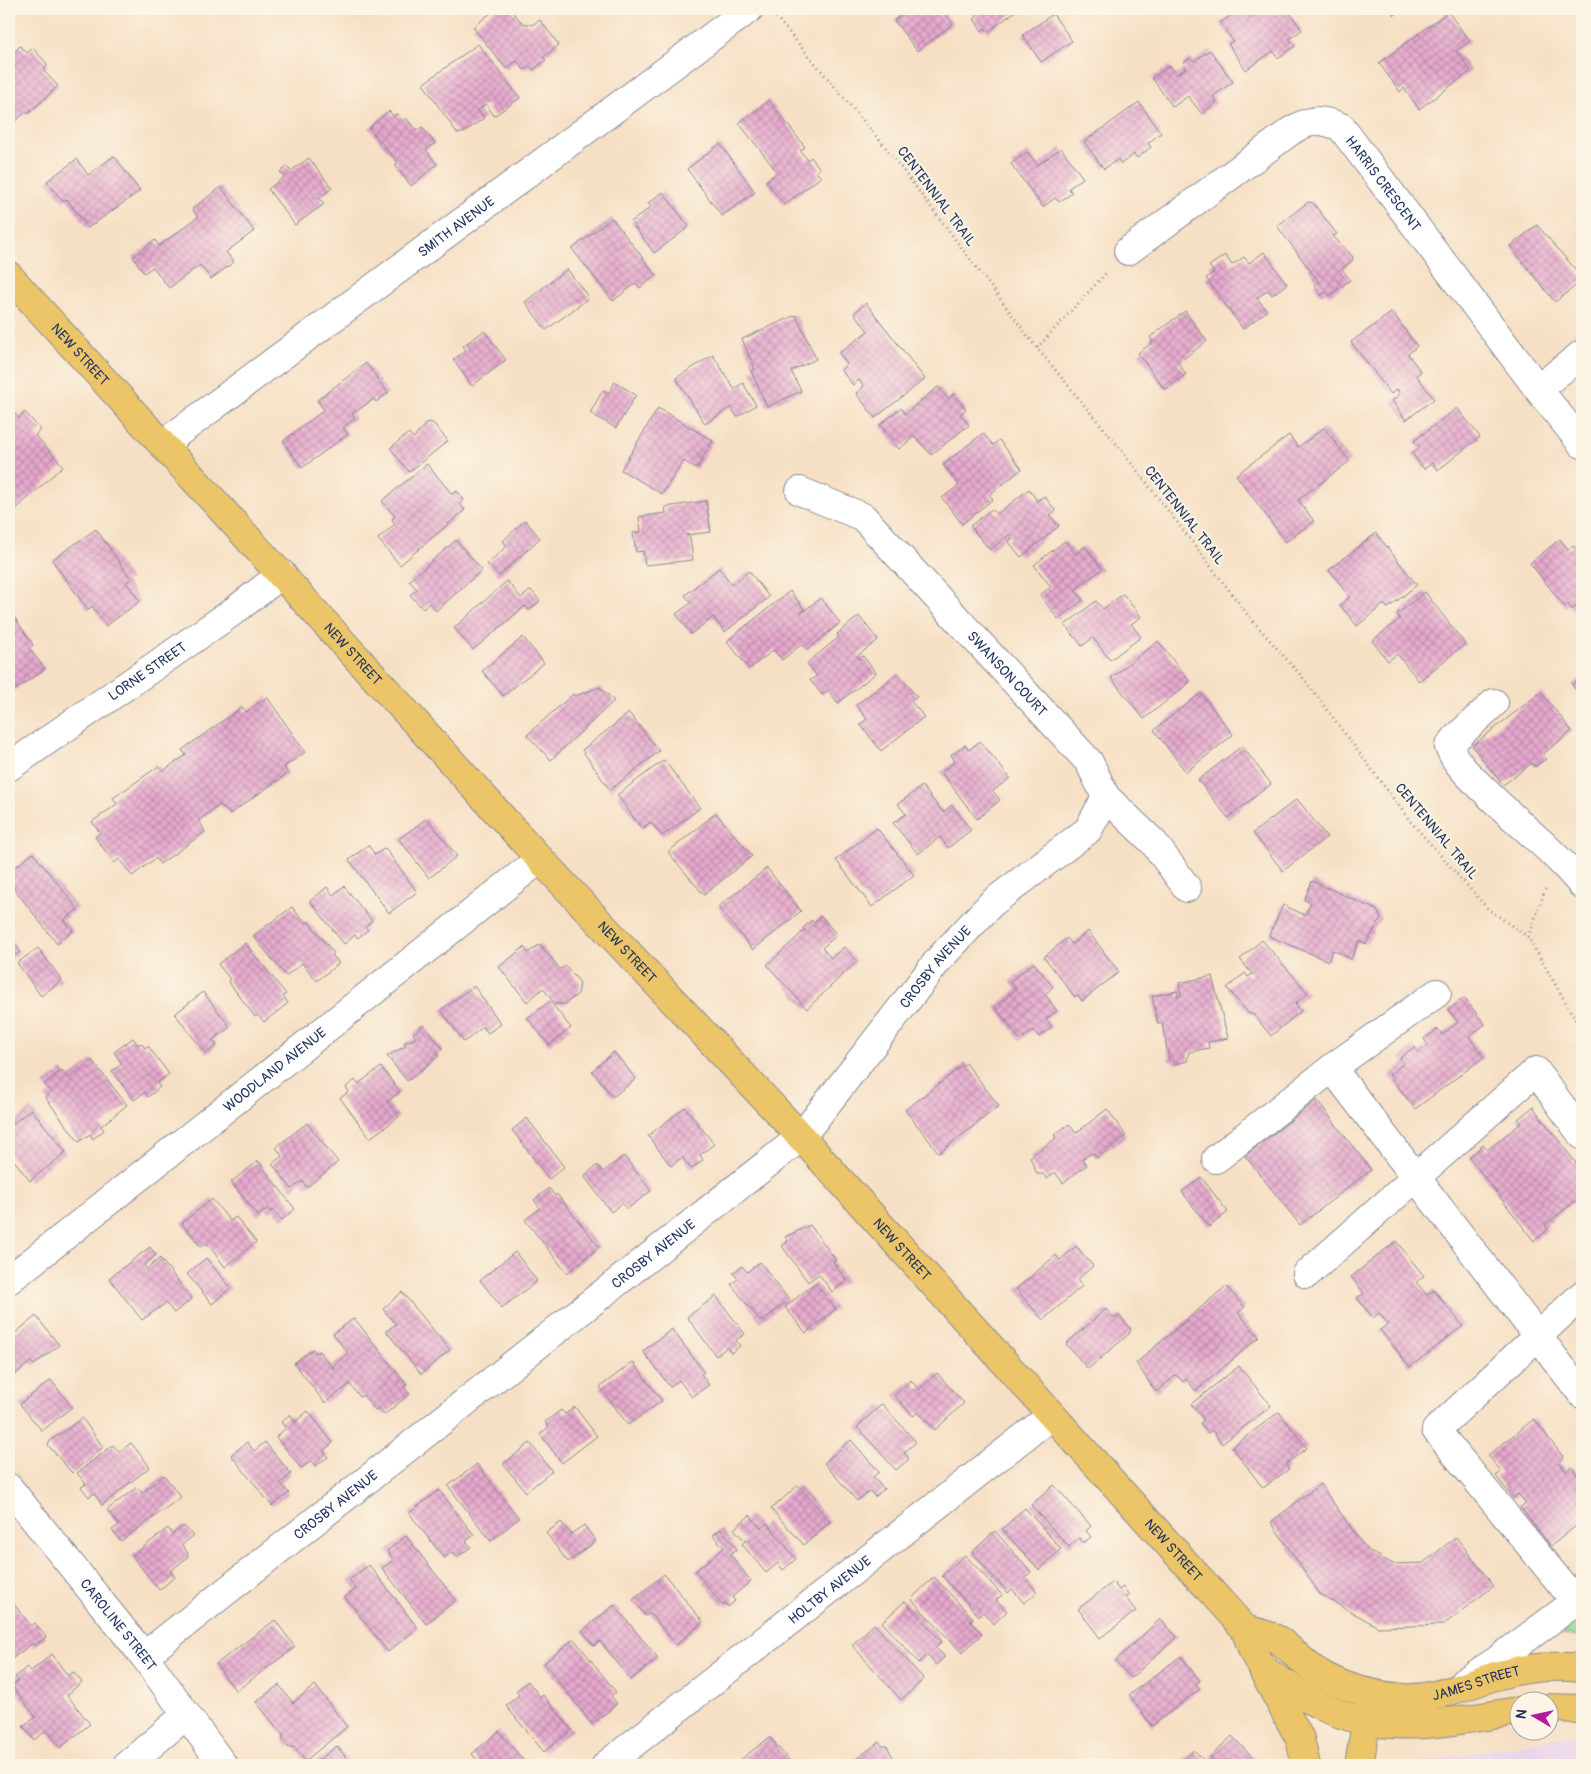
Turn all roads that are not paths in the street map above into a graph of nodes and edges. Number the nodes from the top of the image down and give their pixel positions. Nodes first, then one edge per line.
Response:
1 (762, 12) edge
2 (1128, 251) road end
3 (9, 276) edge
4 (1582, 354) edge
5 (1538, 389) junction
6 (164, 444) junction
7 (1582, 444) edge
8 (800, 491) dead end
9 (282, 574) junction
10 (1494, 703) dead end
11 (9, 767) edge
12 (1106, 797) junction
13 (540, 859) junction
14 (1582, 885) edge
15 (1187, 888) dead end
16 (1437, 993) dead end
17 (1332, 1068) junction
18 (1582, 1135) edge
19 (801, 1137) junction
20 (1216, 1159) dead end
21 (1416, 1176) junction
22 (1307, 1274) dead end
23 (9, 1280) edge
24 (1582, 1295) edge
25 (1539, 1337) junction
26 (1582, 1394) edge
27 (1052, 1415) junction
28 (9, 1488) edge
29 (1579, 1600) edge
30 (1245, 1629) junction
31 (144, 1656) junction
32 (1260, 1665) junction
33 (1582, 1668) edge
34 (1450, 1690) junction
35 (1371, 1694) junction
36 (1558, 1708) edge
37 (1582, 1709) edge
38 (1508, 1713) edge
39 (186, 1715) junction
40 (1367, 1722) junction
41 (127, 1765) edge
42 (223, 1765) edge
43 (606, 1765) edge
44 (1306, 1765) edge
45 (1359, 1765) edge

1 - 6 street, SMITH AVENUE
2 - 5 street, HARRIS CRESCENT
3 - 6 main road, NEW STREET
4 - 5 street
5 - 7 street, HARRIS CRESCENT
6 - 9 main road, NEW STREET
8 - 12 street, SWANSON COURT
9 - 11 street, LORNE STREET
9 - 13 main road, NEW STREET
10 - 14 street
12 - 15 street, SWANSON COURT
12 - 19 street, CROSBY AVENUE
13 - 19 main road, NEW STREET
13 - 23 street, WOODLAND AVENUE
16 - 17 street
17 - 20 street
17 - 21 street
18 - 21 street
19 - 27 main road, NEW STREET
19 - 31 street, CROSBY AVENUE
21 - 22 street
21 - 25 street
24 - 25 street
25 - 26 street
25 - 29 street
27 - 30 main road, NEW STREET
27 - 43 street, HOLTBY AVENUE
28 - 31 street, CAROLINE STREET
29 - 34 street
30 - 32 main road, NEW STREET
30 - 35 main road
31 - 39 street, CAROLINE STREET
32 - 40 main road
32 - 44 main road, NEW STREET
33 - 34 main road, JAMES STREET
34 - 35 main road, JAMES STREET
35 - 40 main road
36 - 37 main road
38 - 40 main road
39 - 41 street
39 - 42 street, CAROLINE STREET
40 - 45 main road

